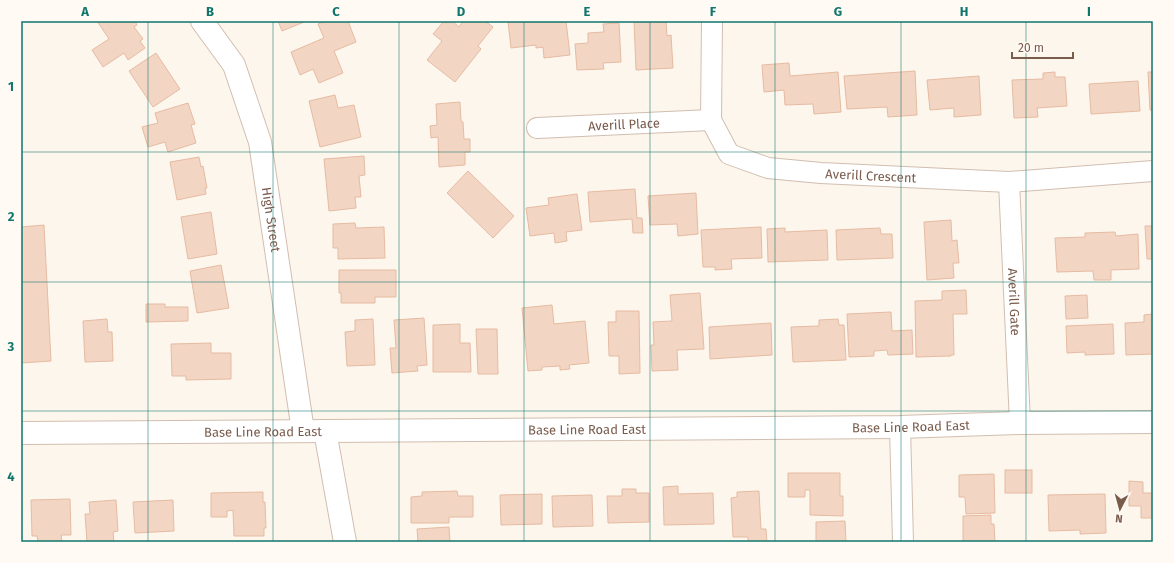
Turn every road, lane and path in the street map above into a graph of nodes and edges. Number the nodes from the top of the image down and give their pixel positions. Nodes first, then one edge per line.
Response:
1 (202, 21) edge
2 (712, 21) edge
3 (711, 120) junction
4 (537, 128) dead end
5 (1153, 171) edge
6 (1009, 182) junction
7 (1153, 422) edge
8 (1020, 423) junction
9 (900, 427) junction
10 (303, 431) junction
11 (325, 431) junction
12 (21, 433) edge
13 (345, 542) edge
14 (903, 542) edge

1 - 10 street, High Street
2 - 3 street, Averill Crescent
3 - 4 street, Averill Place
3 - 6 street, Averill Crescent
5 - 6 street, Averill Crescent
6 - 8 street, Averill Gate
7 - 8 street, Base Line Road East
8 - 9 street, Base Line Road East
9 - 11 street, Base Line Road East
9 - 14 street
10 - 11 street, Base Line Road East
10 - 12 street, Base Line Road East
11 - 13 street

